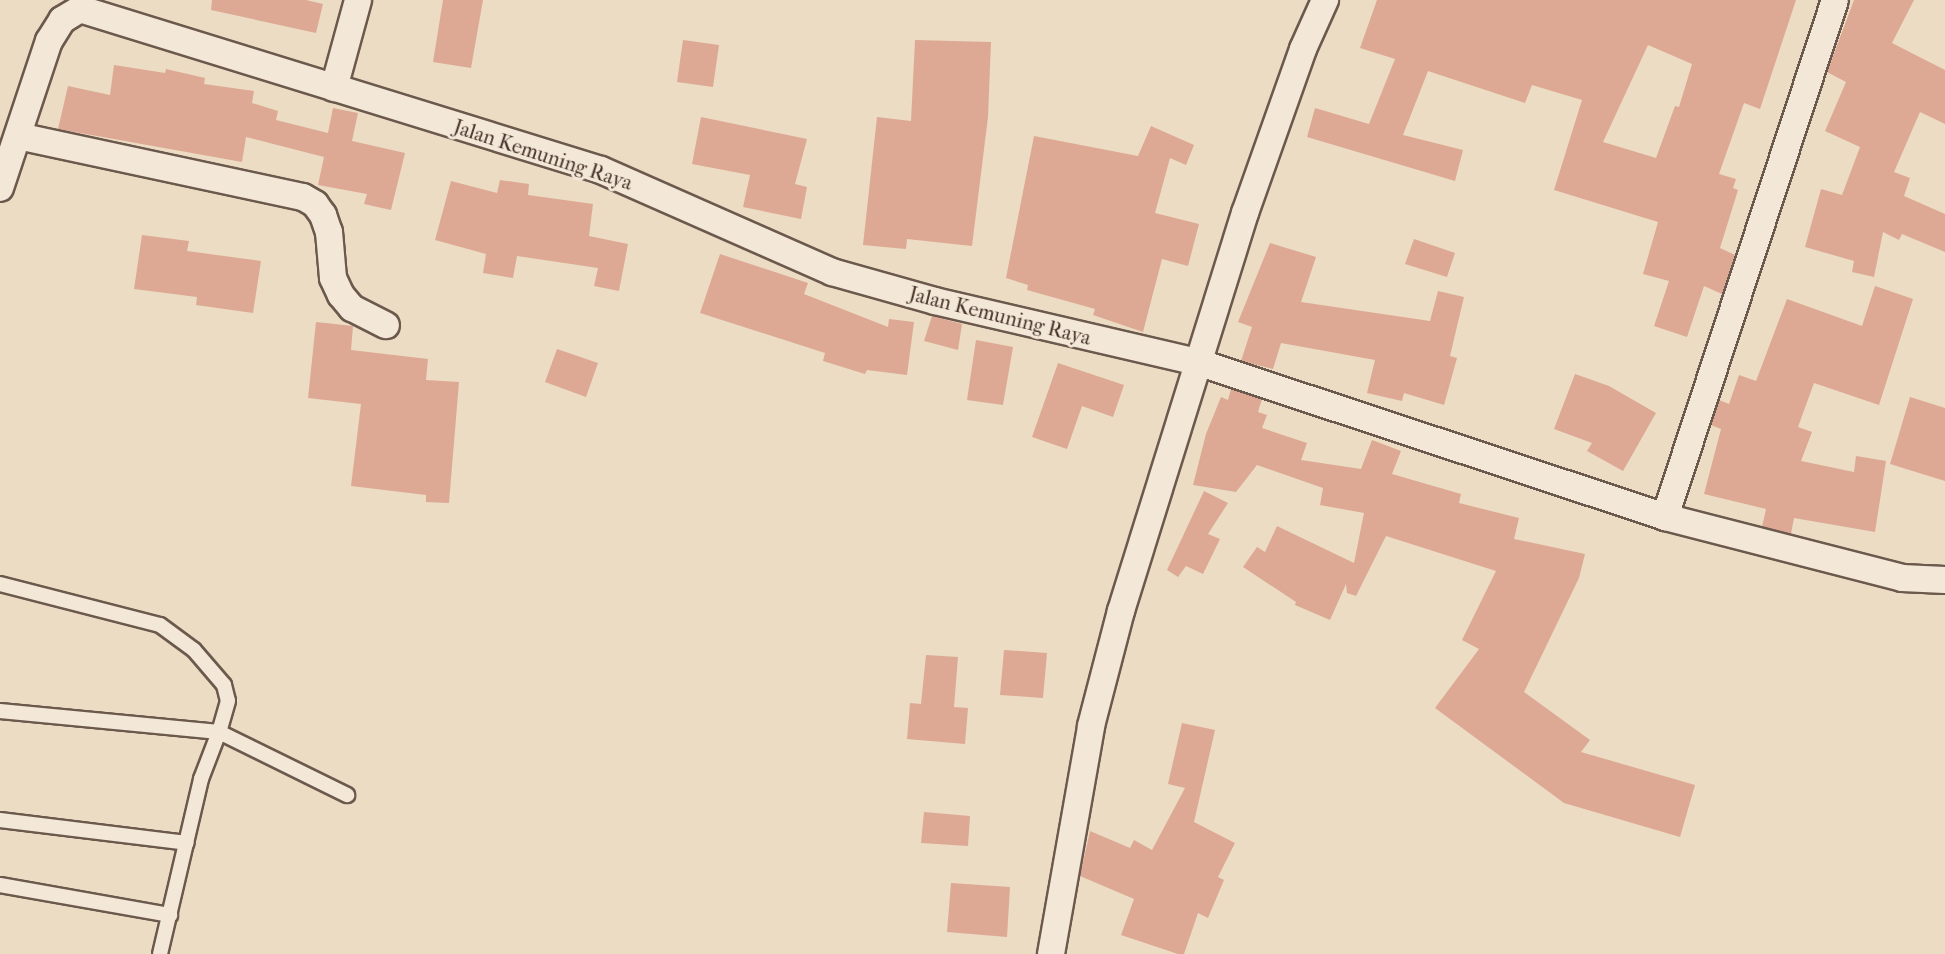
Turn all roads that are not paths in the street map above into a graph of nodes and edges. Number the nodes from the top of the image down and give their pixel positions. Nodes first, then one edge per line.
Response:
1 (358, 0) edge
2 (1325, 0) edge
3 (1835, 0) edge
4 (82, 4) edge
5 (334, 88) junction
6 (18, 136) junction
7 (0, 188) edge
8 (386, 325) dead end
9 (1197, 362) junction
10 (1665, 517) junction
11 (1945, 580) edge
12 (0, 584) edge
13 (0, 711) edge
14 (219, 732) junction
15 (347, 795) dead end
16 (0, 820) edge
17 (187, 843) junction
18 (0, 885) edge
19 (170, 915) junction
20 (160, 954) edge
21 (1051, 954) edge

1 - 5 street
2 - 9 street
3 - 10 street
4 - 5 street, Jalan Kemuning Raya
4 - 6 street, Jalan Kemuning Raya
5 - 9 street, Jalan Kemuning Raya
6 - 7 street, Jalan Kemuning Raya
6 - 8 street
9 - 10 street, Jalan Kemuning Raya
9 - 21 street
10 - 11 street, Jalan Kemuning Raya
12 - 14 lane
13 - 14 lane
14 - 15 lane
14 - 17 lane
16 - 17 lane
17 - 19 lane
18 - 19 lane
19 - 20 lane

